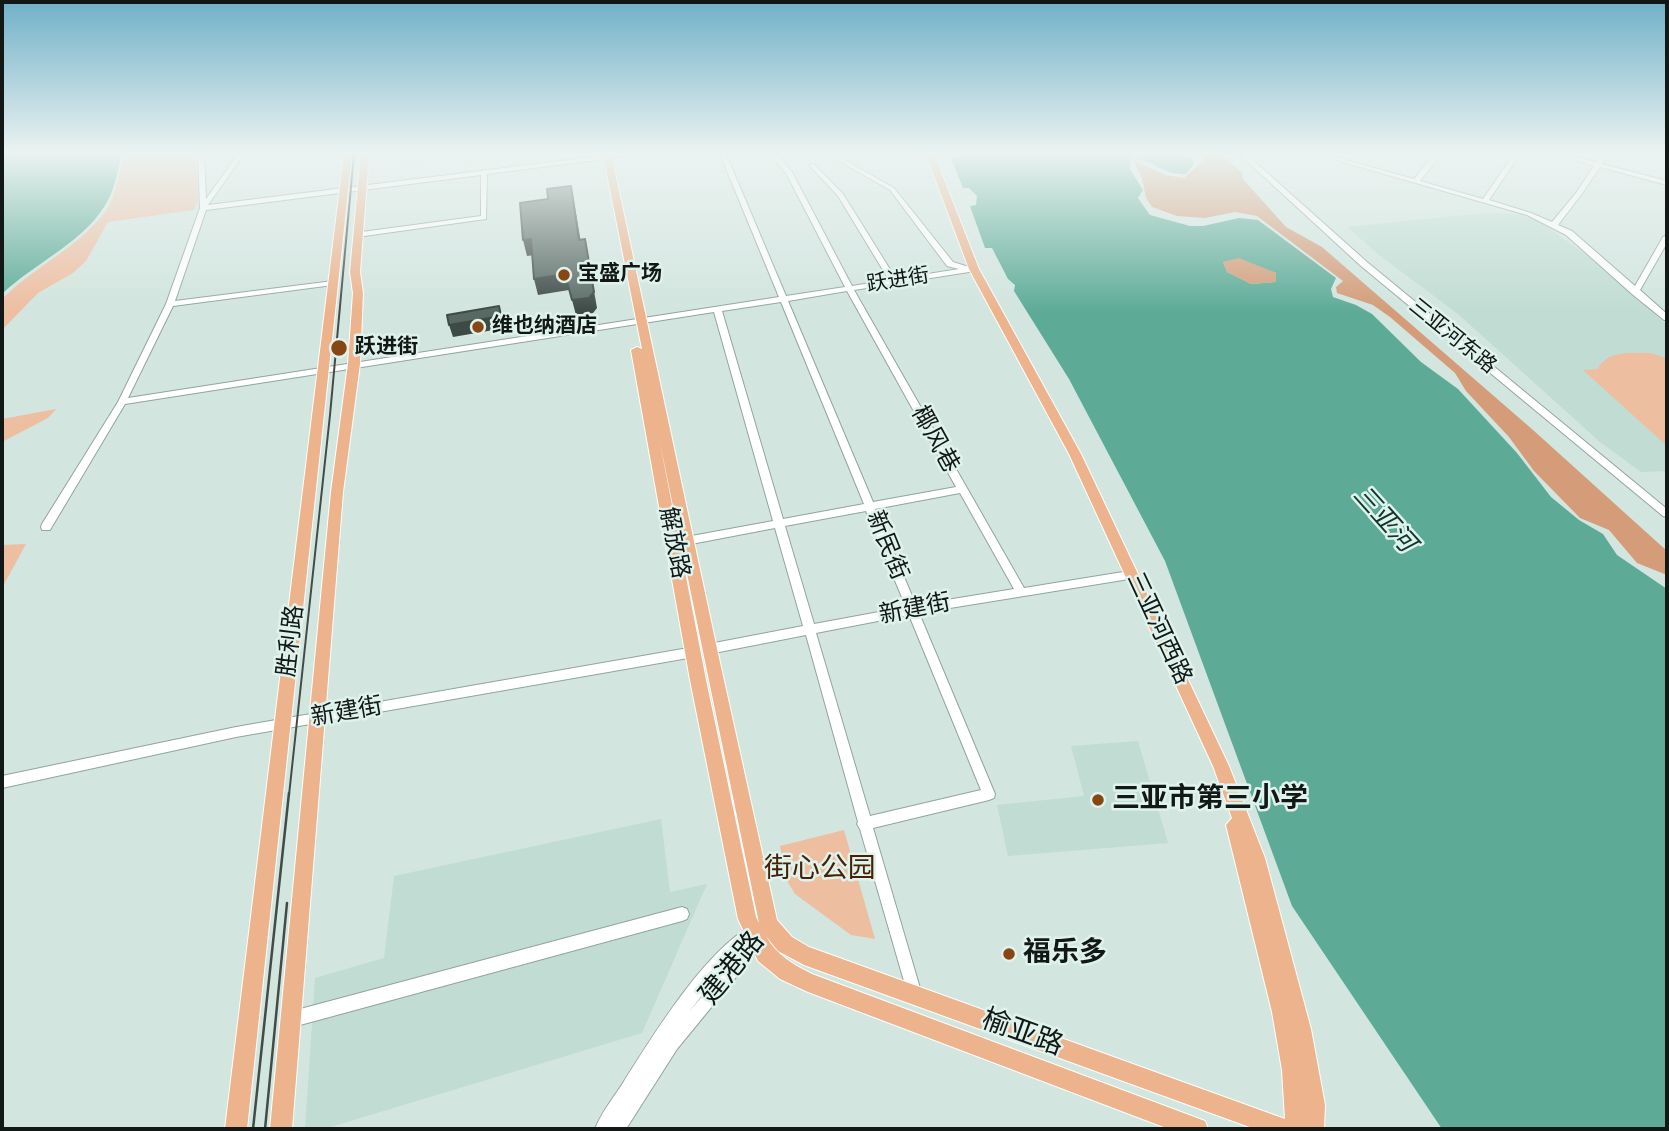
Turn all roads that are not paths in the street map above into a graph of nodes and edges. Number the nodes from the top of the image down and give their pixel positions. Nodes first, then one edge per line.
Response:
1 (212, 207) edge
2 (341, 207) edge
3 (359, 207) edge
4 (484, 207) edge
5 (613, 207) edge
6 (745, 207) edge
7 (807, 207) edge
8 (848, 207) edge
9 (906, 207) edge
10 (945, 207) edge
11 (949, 207) edge
12 (1301, 207) edge
13 (1505, 207) edge
14 (1567, 207) edge
15 (203, 208) joint
16 (1553, 226) junction
17 (357, 235) junction
18 (1667, 237) edge
19 (969, 270) junction
20 (893, 281) junction
21 (333, 283) junction
22 (849, 288) junction
23 (1635, 292) junction
24 (784, 298) junction
25 (170, 304) junction
26 (718, 308) junction
27 (1667, 318) edge
28 (636, 320) junction
29 (354, 364) junction
30 (323, 369) junction
31 (122, 402) junction
32 (962, 489) junction
33 (870, 507) junction
34 (1667, 514) edge
35 (782, 523) junction
36 (46, 527) dead end
37 (686, 541) junction
38 (1123, 576) junction
39 (1020, 591) junction
40 (912, 610) junction
41 (810, 631) junction
42 (702, 650) junction
43 (316, 718) junction
44 (282, 724) junction
45 (2, 782) edge
46 (864, 824) junction
47 (682, 914) dead end
48 (759, 933) junction
49 (915, 995) junction
50 (289, 1020) junction
51 (236, 1129) edge
52 (281, 1129) edge
53 (603, 1129) edge
54 (617, 1129) edge
55 (1197, 1129) edge
56 (1284, 1129) edge
57 (1296, 1129) edge
58 (1313, 1129) edge

1 - 15 street
2 - 21 main road, 胜利路
3 - 17 main road, 胜利路
4 - 17 street
5 - 28 main road, 解放路
6 - 24 street, 新民街
7 - 22 street, 椰风巷
8 - 20 street
9 - 19 street
10 - 19 main road, 三亚河西路
11 - 58 main road, 三亚河西路
12 - 34 street, 三亚河东路
13 - 16 street
14 - 16 street
15 - 25 street
16 - 23 street
17 - 29 main road, 胜利路
18 - 23 street
19 - 20 street, 跃进街
19 - 38 main road, 三亚河西路
20 - 22 street, 跃进街
21 - 25 street
21 - 30 main road, 胜利路
22 - 24 street, 跃进街
22 - 32 street, 椰风巷
23 - 27 street
24 - 26 street, 跃进街
24 - 33 street, 新民街
25 - 31 street
26 - 28 street, 跃进街
26 - 35 street
28 - 29 street, 跃进街
28 - 37 main road, 解放路
28 - 42 main road, 解放路
29 - 30 street, 跃进街
29 - 43 main road, 胜利路
30 - 31 street, 跃进街
30 - 44 main road, 胜利路
31 - 36 street
32 - 33 street
32 - 39 street, 椰风巷
33 - 35 street
33 - 40 street, 新民街
35 - 37 street
35 - 41 street
37 - 42 main road, 解放路
38 - 39 street, 新建街
38 - 57 main road, 三亚河西路
39 - 40 street, 新建街
40 - 41 street, 新建街
40 - 46 street, 新民街
41 - 42 street, 新建街
41 - 46 street
42 - 43 street, 新建街
42 - 48 main road, 解放路
43 - 44 street, 新建街
43 - 50 main road, 胜利路
44 - 45 street, 新建街
44 - 51 main road, 胜利路
46 - 49 street
47 - 50 street
48 - 49 main road, 榆亚路
48 - 53 street, 建港路
48 - 54 street, 建港路
48 - 55 main road, 榆亚路
49 - 56 main road, 榆亚路
50 - 52 main road, 胜利路

